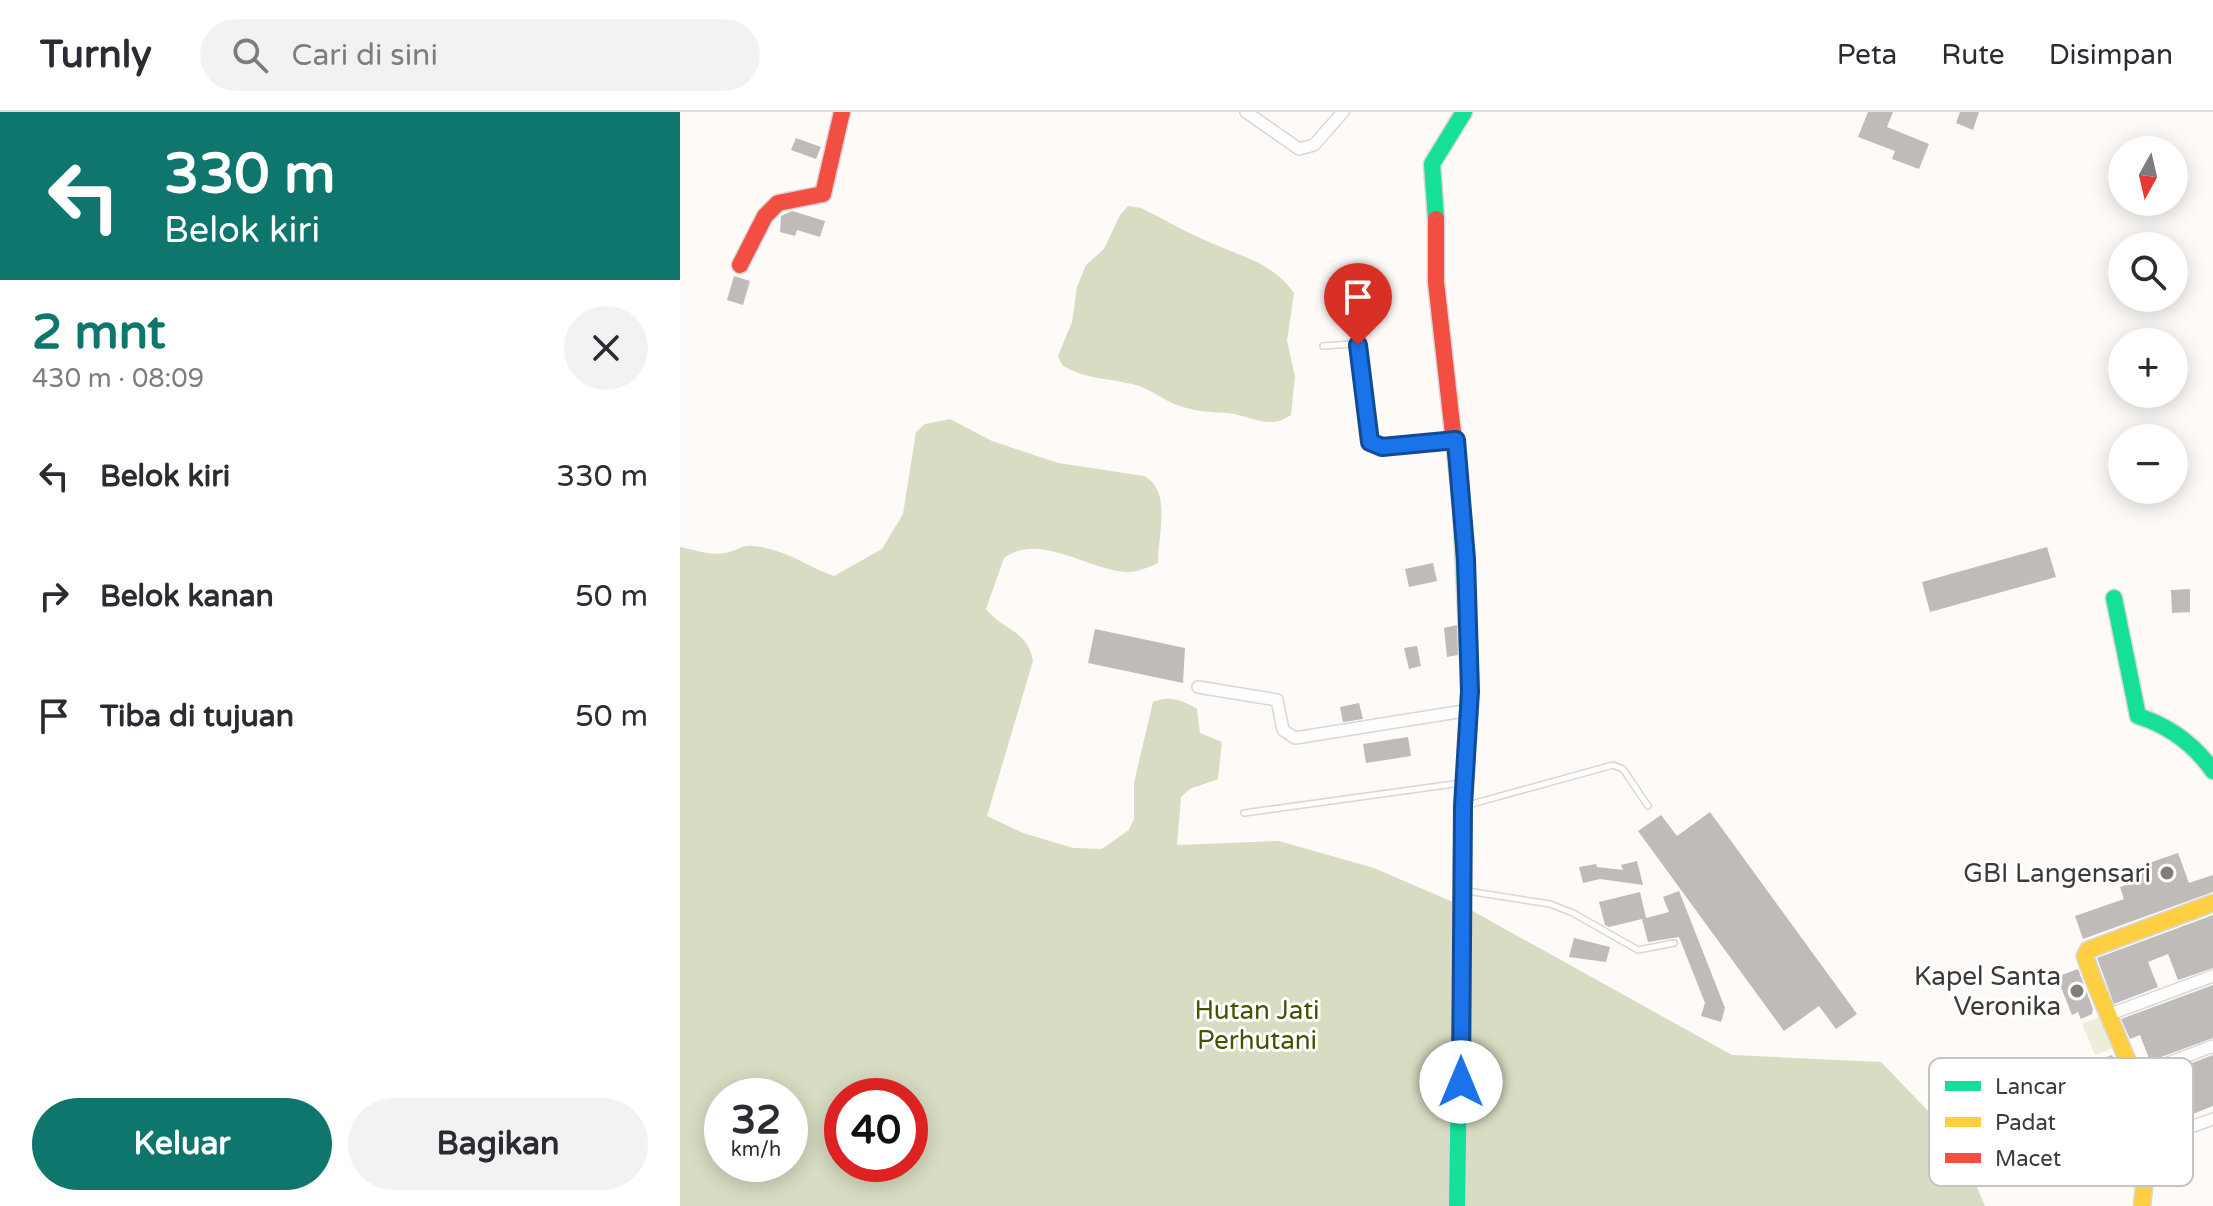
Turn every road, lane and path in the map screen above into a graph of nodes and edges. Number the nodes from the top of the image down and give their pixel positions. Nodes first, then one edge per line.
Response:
1 (842, 112) edge
2 (1246, 112) edge
3 (1343, 112) edge
4 (1464, 112) edge
5 (740, 265) dead end
6 (1323, 346) dead end
7 (1456, 440) junction
8 (2114, 598) dead end
9 (1198, 687) dead end
10 (1470, 710) junction
11 (2213, 771) edge
12 (1464, 782) junction
13 (1463, 806) junction
14 (1648, 806) dead end
15 (1244, 813) dead end
16 (1462, 891) junction
17 (2213, 903) edge
18 (1674, 943) dead end
19 (2213, 976) edge
20 (2108, 1015) junction
21 (2213, 1046) edge
22 (2124, 1058) edge
23 (2181, 1058) edge
24 (2213, 1119) edge
25 (2193, 1126) edge
26 (2144, 1186) edge
27 (1457, 1206) edge
28 (2142, 1206) edge

1 - 5 street
2 - 3 street
4 - 7 street
6 - 7 lane
7 - 10 street
8 - 11 street
9 - 10 street
10 - 12 street
12 - 13 street
12 - 15 lane
13 - 14 lane
13 - 16 street
16 - 18 lane
16 - 27 street
17 - 20 street
19 - 20 street
20 - 22 street
21 - 23 street
24 - 25 street
26 - 28 street

